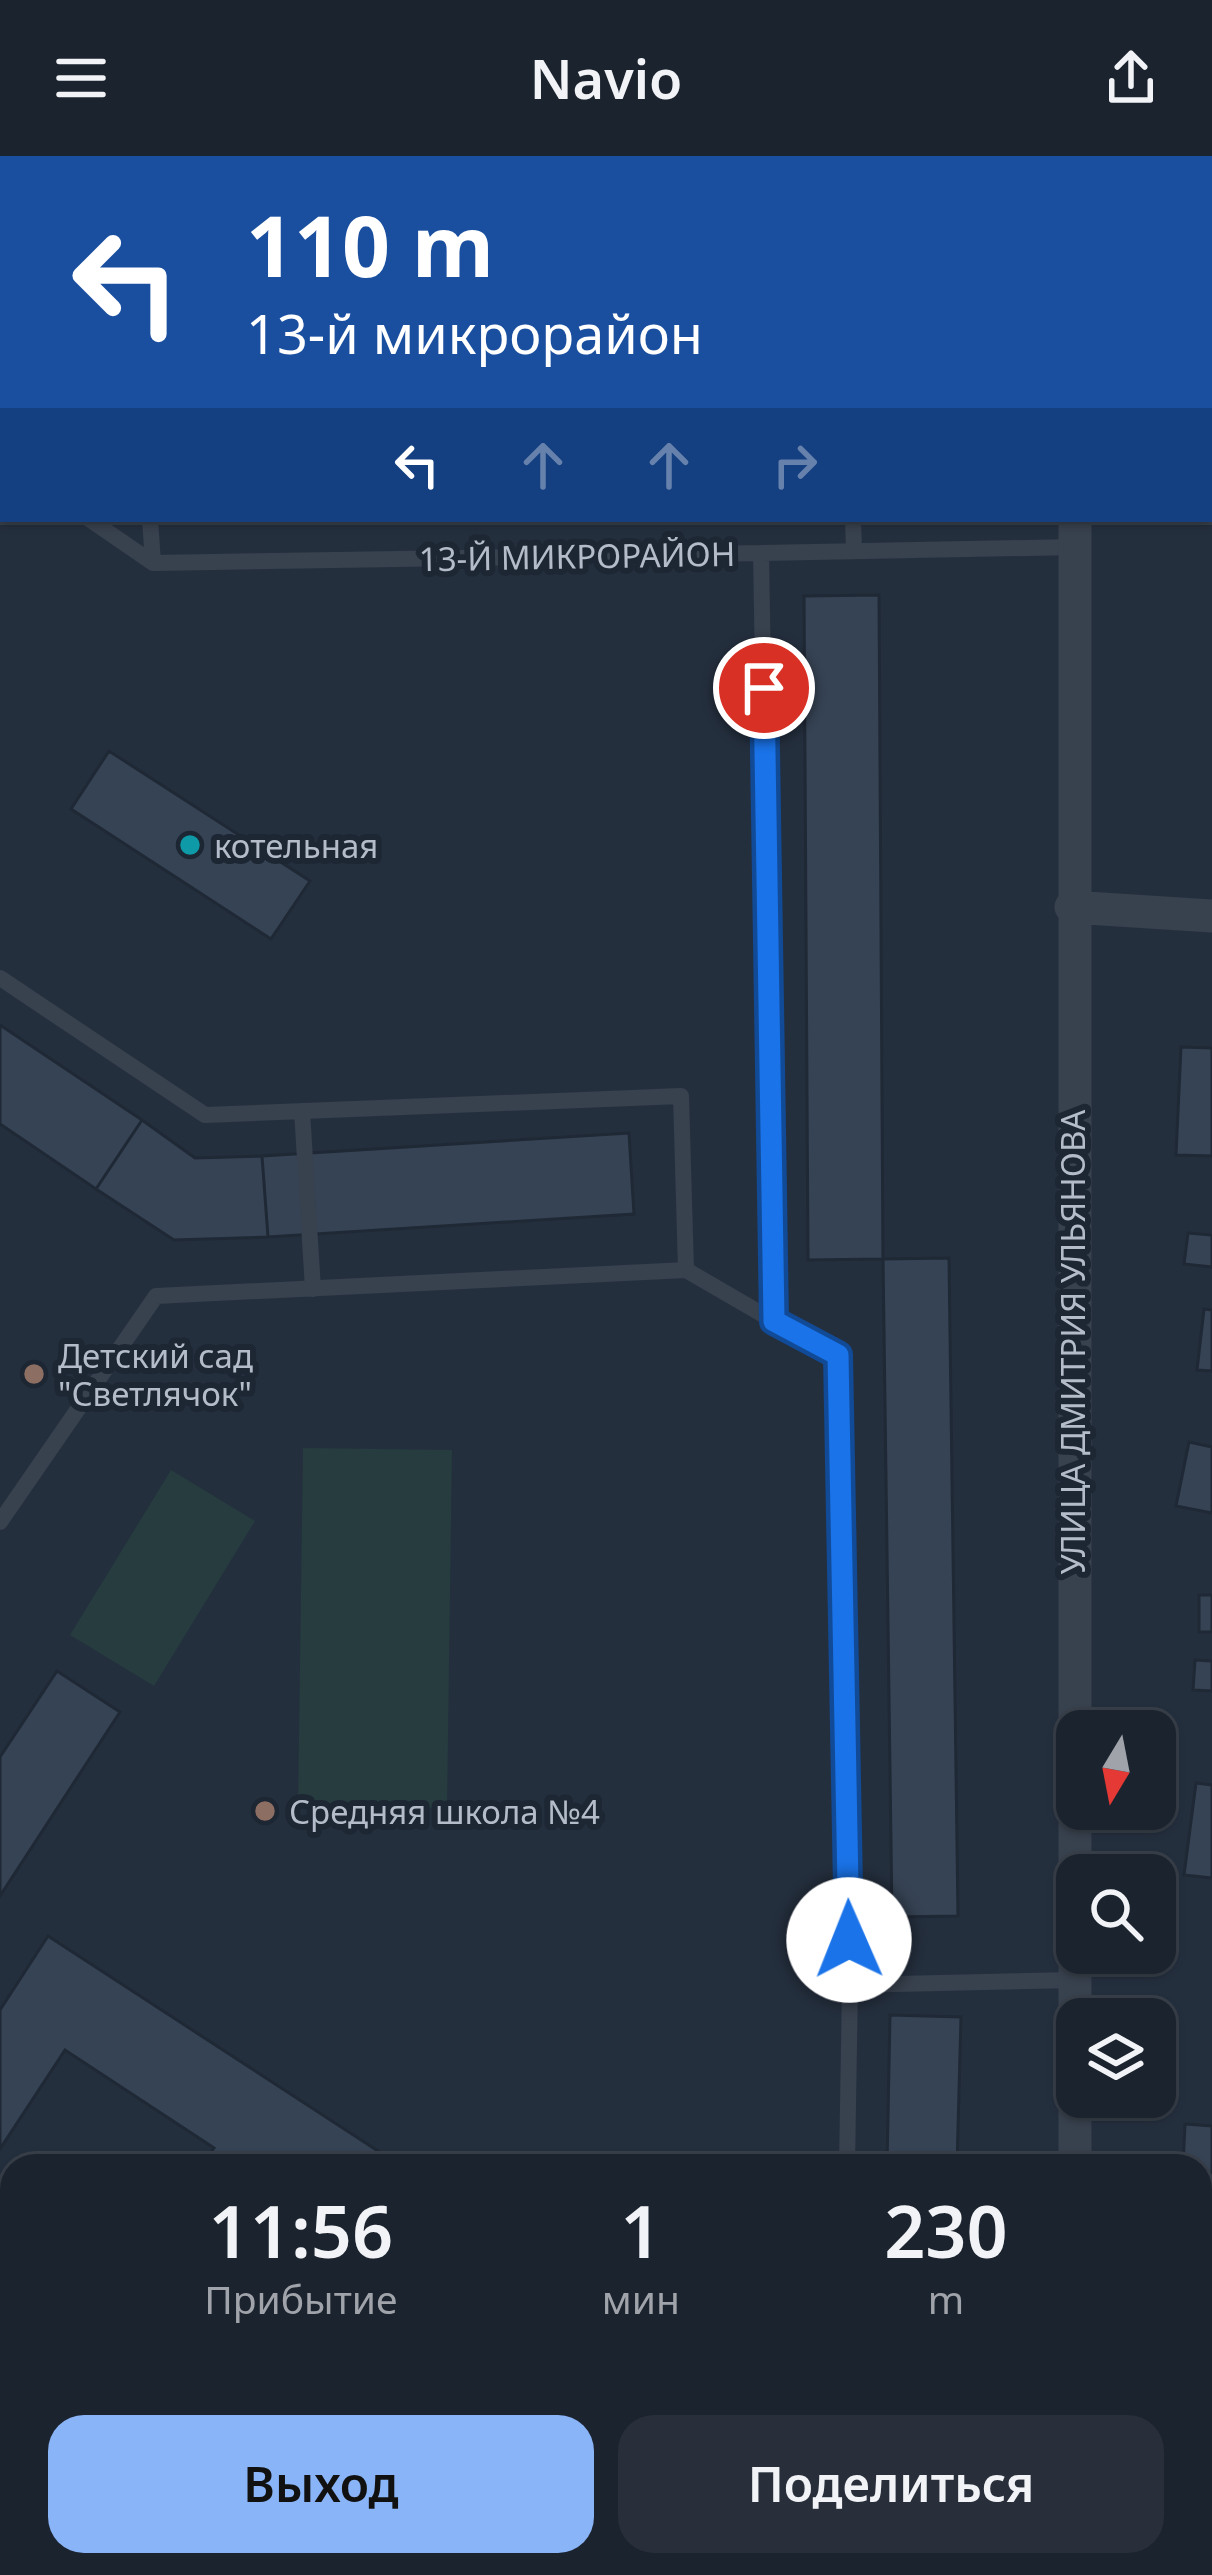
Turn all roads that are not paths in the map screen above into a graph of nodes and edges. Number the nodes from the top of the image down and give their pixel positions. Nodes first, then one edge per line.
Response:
1 (93, 522) edge
2 (150, 522) edge
3 (853, 522) edge
4 (1075, 533) edge
5 (854, 551) junction
6 (761, 553) junction
7 (152, 563) junction
8 (1071, 907) junction
9 (1212, 916) edge
10 (0, 978) edge
11 (302, 1111) junction
12 (686, 1270) junction
13 (313, 1288) junction
14 (774, 1321) junction
15 (0, 1522) edge
16 (1074, 1980) junction
17 (850, 1985) junction
18 (847, 2154) edge
19 (1075, 2154) edge

1 - 7 lane
2 - 7 lane
3 - 5 lane
4 - 5 lane
4 - 8 street, УЛИЦА ДМИТРИЯ УЛЬЯНОВА
5 - 6 lane
6 - 7 lane, 13-Й МИКРОРАЙОН
6 - 14 lane, 13-Й МИКРОРАЙОН
8 - 9 street
8 - 16 street, УЛИЦА ДМИТРИЯ УЛЬЯНОВА
10 - 11 lane
11 - 12 lane
11 - 13 lane
12 - 13 lane
12 - 14 lane
13 - 15 lane
14 - 17 lane
16 - 17 lane
16 - 19 street, УЛИЦА ДМИТРИЯ УЛЬЯНОВА
17 - 18 lane

